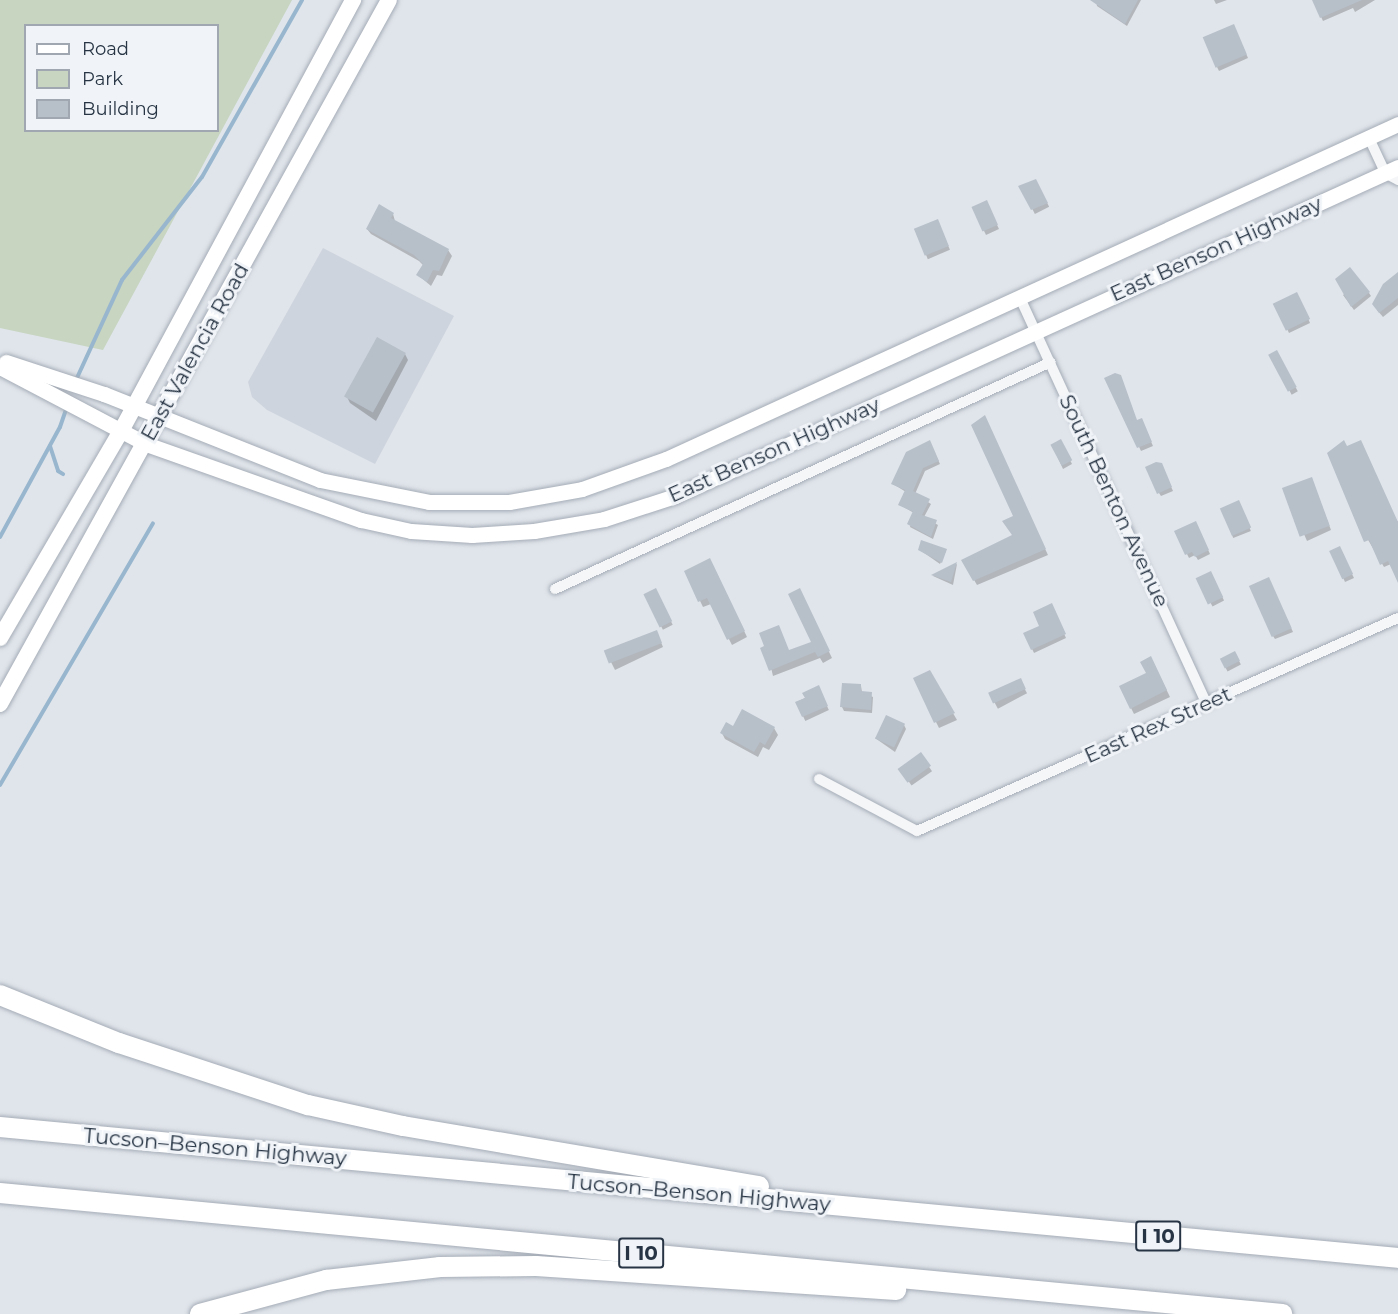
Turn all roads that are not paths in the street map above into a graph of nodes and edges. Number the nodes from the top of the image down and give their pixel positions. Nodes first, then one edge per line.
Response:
1 (352, 0) edge
2 (389, 0) edge
3 (1398, 124) edge
4 (1369, 138) junction
5 (1394, 173) edge
6 (1020, 298) junction
7 (1036, 331) junction
8 (0, 360) edge
9 (1051, 362) junction
10 (0, 367) edge
11 (135, 406) junction
12 (160, 417) junction
13 (120, 433) junction
14 (146, 444) junction
15 (555, 589) dead end
16 (19, 605) junction
17 (1398, 618) edge
18 (0, 630) edge
19 (0, 638) edge
20 (0, 704) edge
21 (1207, 704) junction
22 (819, 779) dead end
23 (0, 995) edge
24 (0, 1127) edge
25 (0, 1193) edge
26 (919, 1213) junction
27 (1398, 1258) edge
28 (200, 1314) edge
29 (1270, 1314) edge
30 (1282, 1314) edge

1 - 11 main road, East Valencia Road
2 - 12 main road, East Valencia Road
3 - 4 main road, East Benson Highway
4 - 5 street
4 - 6 main road, East Benson Highway
5 - 7 main road, East Benson Highway
6 - 7 street, South Benton Avenue
6 - 12 main road, East Benson Highway
7 - 9 street, South Benton Avenue
7 - 14 main road, East Benson Highway
8 - 11 main road, East Benson Highway
9 - 15 street, East Benson Highway
9 - 21 street, South Benton Avenue
10 - 13 main road, East Benson Highway
11 - 12 main road, East Benson Highway
11 - 13 main road, East Valencia Road
12 - 14 main road, East Valencia Road
13 - 14 main road, East Benson Highway
13 - 16 main road, East Valencia Road
14 - 20 main road, East Valencia Road
16 - 18 main road
16 - 19 main road, East Valencia Road
17 - 21 street, East Rex Street
21 - 22 street, East Rex Street
23 - 26 highway
24 - 26 highway, Tucson–Benson Highway / I 10
25 - 30 highway, I 10
26 - 27 highway, Tucson–Benson Highway / I 10
28 - 29 highway

